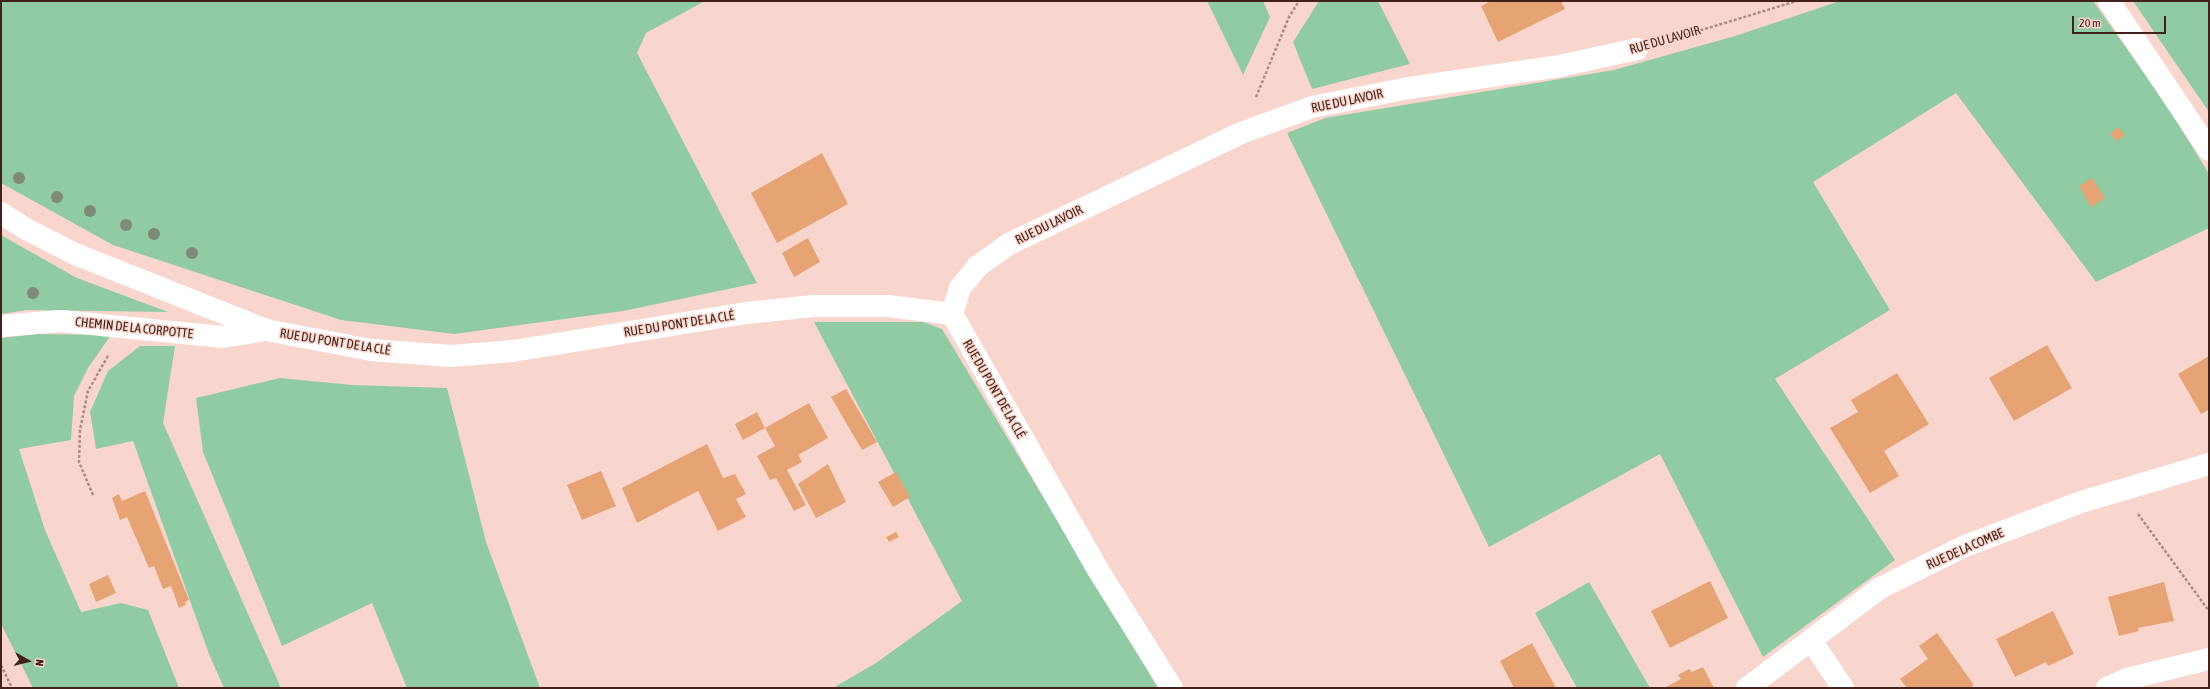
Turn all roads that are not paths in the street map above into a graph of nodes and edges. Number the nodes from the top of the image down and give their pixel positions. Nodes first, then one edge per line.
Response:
1 (2109, 1) edge
2 (1637, 49) road end
3 (2209, 150) edge
4 (1, 213) edge
5 (952, 314) junction
6 (1, 326) edge
7 (266, 330) junction
8 (2209, 464) edge
9 (1811, 640) junction
10 (2209, 659) edge
11 (1172, 688) edge
12 (1747, 688) edge
13 (1843, 688) edge
14 (2107, 688) edge

1 - 3 street
2 - 5 street, RUE DU LAVOIR
4 - 7 street, RUE DU PONT DE LA CLÉ
5 - 7 street, RUE DU PONT DE LA CLÉ
5 - 11 street, RUE DU PONT DE LA CLÉ
6 - 7 street, CHEMIN DE LA CORPOTTE
8 - 9 street, RUE DE LA COMBE
9 - 12 street, RUE DE LA COMBE
9 - 13 street
10 - 14 street

